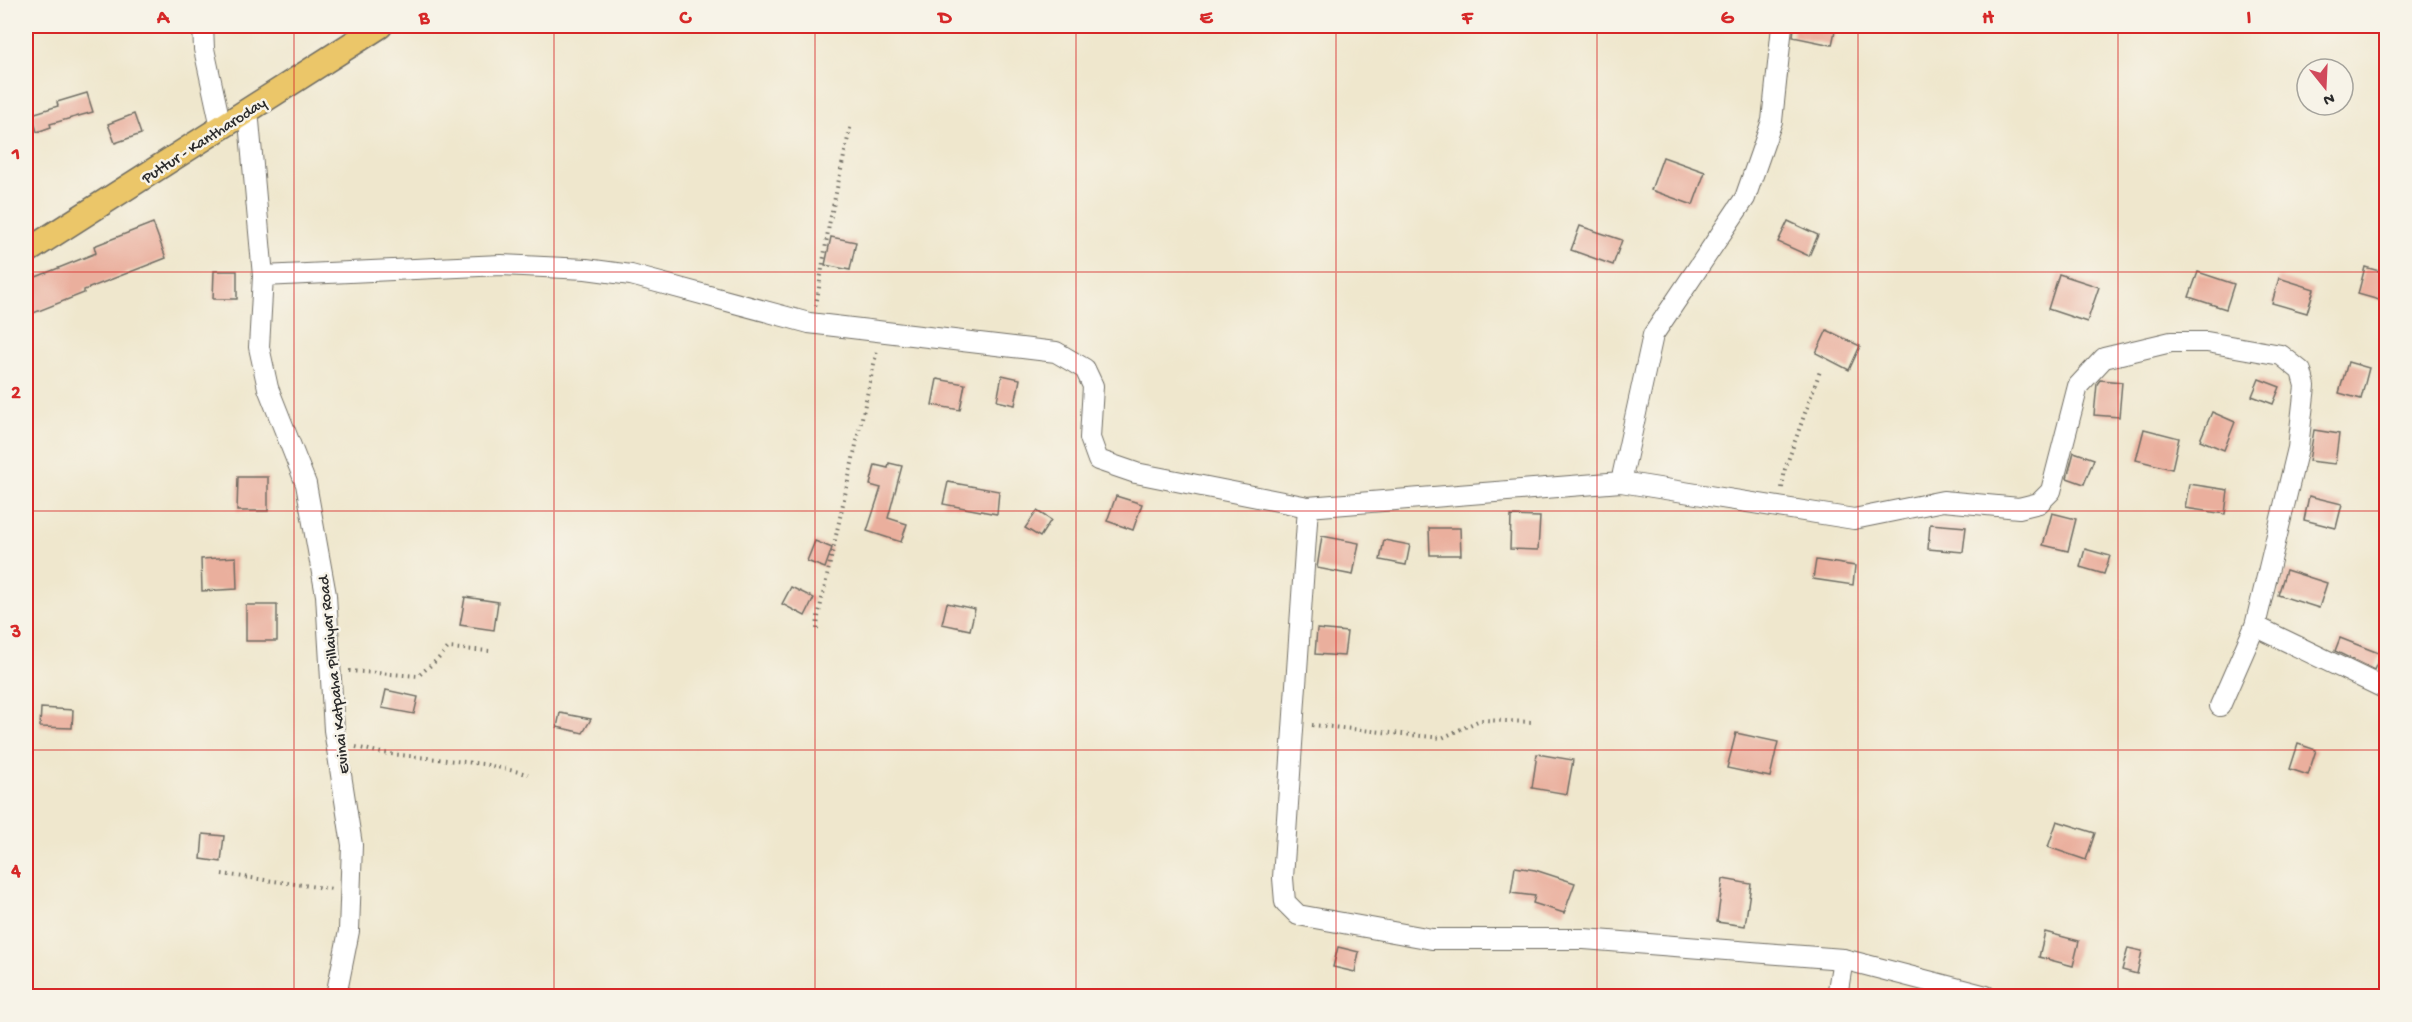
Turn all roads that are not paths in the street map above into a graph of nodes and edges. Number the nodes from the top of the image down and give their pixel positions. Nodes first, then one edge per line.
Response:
1 (203, 26) edge
2 (380, 26) edge
3 (1782, 26) edge
4 (248, 110) junction
5 (221, 127) junction
6 (26, 252) edge
7 (264, 276) junction
8 (1621, 482) junction
9 (1308, 507) junction
10 (2255, 626) junction
11 (2386, 689) edge
12 (2220, 706) dead end
13 (1843, 959) junction
14 (336, 996) edge
15 (1837, 996) edge
16 (1986, 996) edge

1 - 5 street
2 - 4 main road, Puttur - Kantharoday
3 - 8 street
4 - 5 main road, Puttur - Kantharoday
4 - 7 street, Evinai Katpaha Pillaiyar Road
5 - 6 main road, Puttur - Kantharoday
7 - 9 street
7 - 14 street, Evinai Katpaha Pillaiyar Road
8 - 9 street
8 - 10 street
9 - 13 street
10 - 11 street
10 - 12 street
13 - 15 street
13 - 16 street

